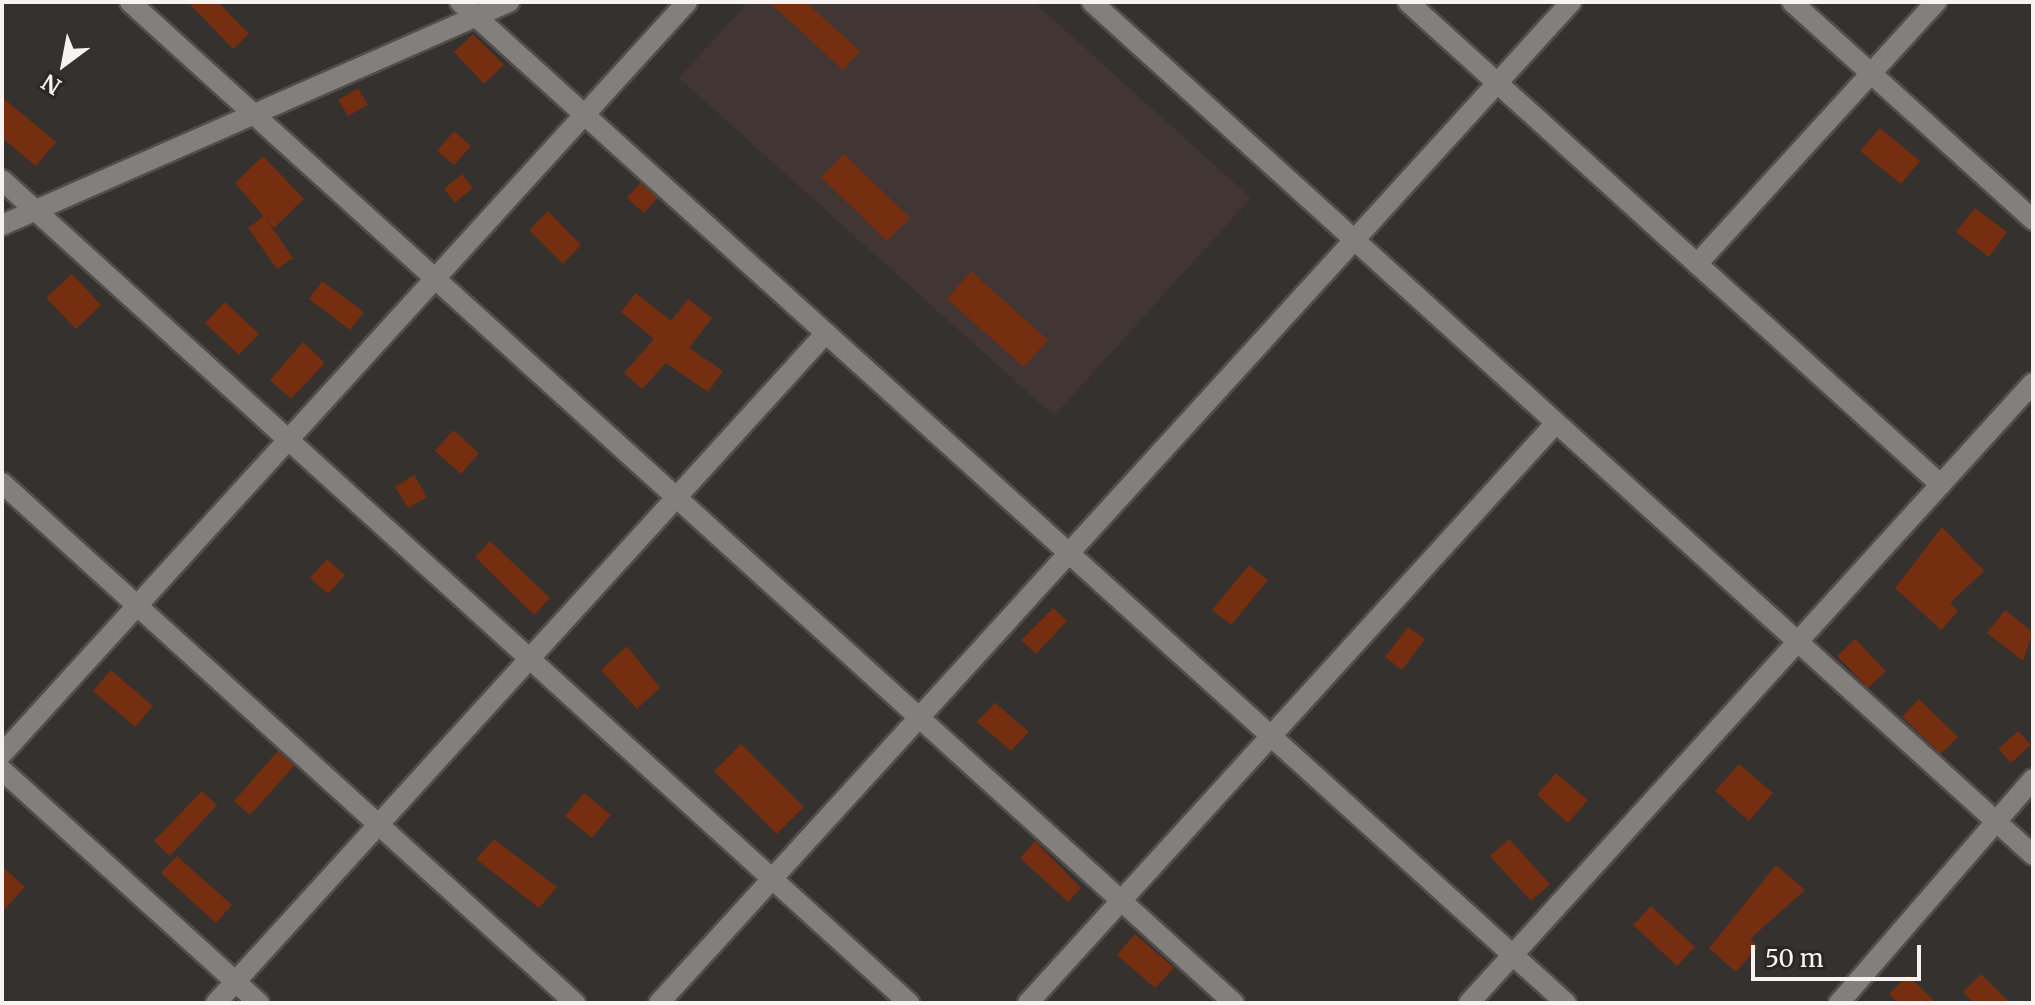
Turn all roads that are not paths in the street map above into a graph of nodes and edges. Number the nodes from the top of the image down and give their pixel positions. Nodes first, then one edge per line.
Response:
1 (130, 2) edge
2 (460, 2) edge
3 (509, 2) edge
4 (687, 2) edge
5 (1092, 2) edge
6 (1408, 2) edge
7 (1571, 2) edge
8 (1792, 2) edge
9 (1936, 2) edge
10 (477, 17) junction
11 (1871, 73) junction
12 (1497, 83) junction
13 (585, 114) junction
14 (256, 117) junction
15 (2, 180) edge
16 (36, 211) junction
17 (2033, 220) edge
18 (2, 225) edge
19 (1354, 240) junction
20 (1697, 264) junction
21 (435, 279) junction
22 (826, 333) junction
23 (2033, 383) edge
24 (1556, 423) junction
25 (288, 440) junction
26 (2, 483) edge
27 (1941, 485) junction
28 (676, 498) junction
29 (1069, 553) junction
30 (137, 606) junction
31 (1798, 642) junction
32 (529, 659) junction
33 (919, 718) junction
34 (1271, 736) junction
35 (2, 754) edge
36 (2, 770) edge
37 (2033, 779) edge
38 (1997, 823) junction
39 (379, 824) junction
40 (2033, 855) edge
41 (772, 879) junction
42 (1121, 901) junction
43 (1513, 955) junction
44 (235, 982) junction
45 (216, 1003) edge
46 (259, 1003) edge
47 (575, 1003) edge
48 (659, 1003) edge
49 (909, 1003) edge
50 (1028, 1003) edge
51 (1234, 1003) edge
52 (1469, 1003) edge
53 (1566, 1003) edge
54 (1839, 1003) edge

1 - 14 street
2 - 10 street
3 - 10 street
4 - 13 street
5 - 19 street
6 - 12 street
7 - 12 street
8 - 11 street
9 - 11 street
10 - 13 street
10 - 14 street
11 - 17 street
11 - 20 street
12 - 19 street
12 - 20 street
13 - 21 street
13 - 22 street
14 - 16 street
14 - 21 street
15 - 16 street
16 - 18 street
16 - 25 street
19 - 24 street
19 - 29 street
20 - 27 street
21 - 25 street
21 - 28 street
22 - 28 street
22 - 29 street
23 - 27 street
24 - 31 street
24 - 34 street
25 - 30 street
25 - 32 street
26 - 30 street
27 - 31 street
28 - 32 street
28 - 33 street
29 - 33 street
29 - 34 street
30 - 35 street
30 - 39 street
31 - 38 street
31 - 43 street
32 - 39 street
32 - 41 street
33 - 41 street
33 - 42 street
34 - 42 street
34 - 43 street
36 - 44 street
37 - 38 street
38 - 40 street
38 - 54 street
39 - 44 street
39 - 47 street
41 - 48 street
41 - 49 street
42 - 50 street
42 - 51 street
43 - 52 street
43 - 53 street
44 - 45 street
44 - 46 street

